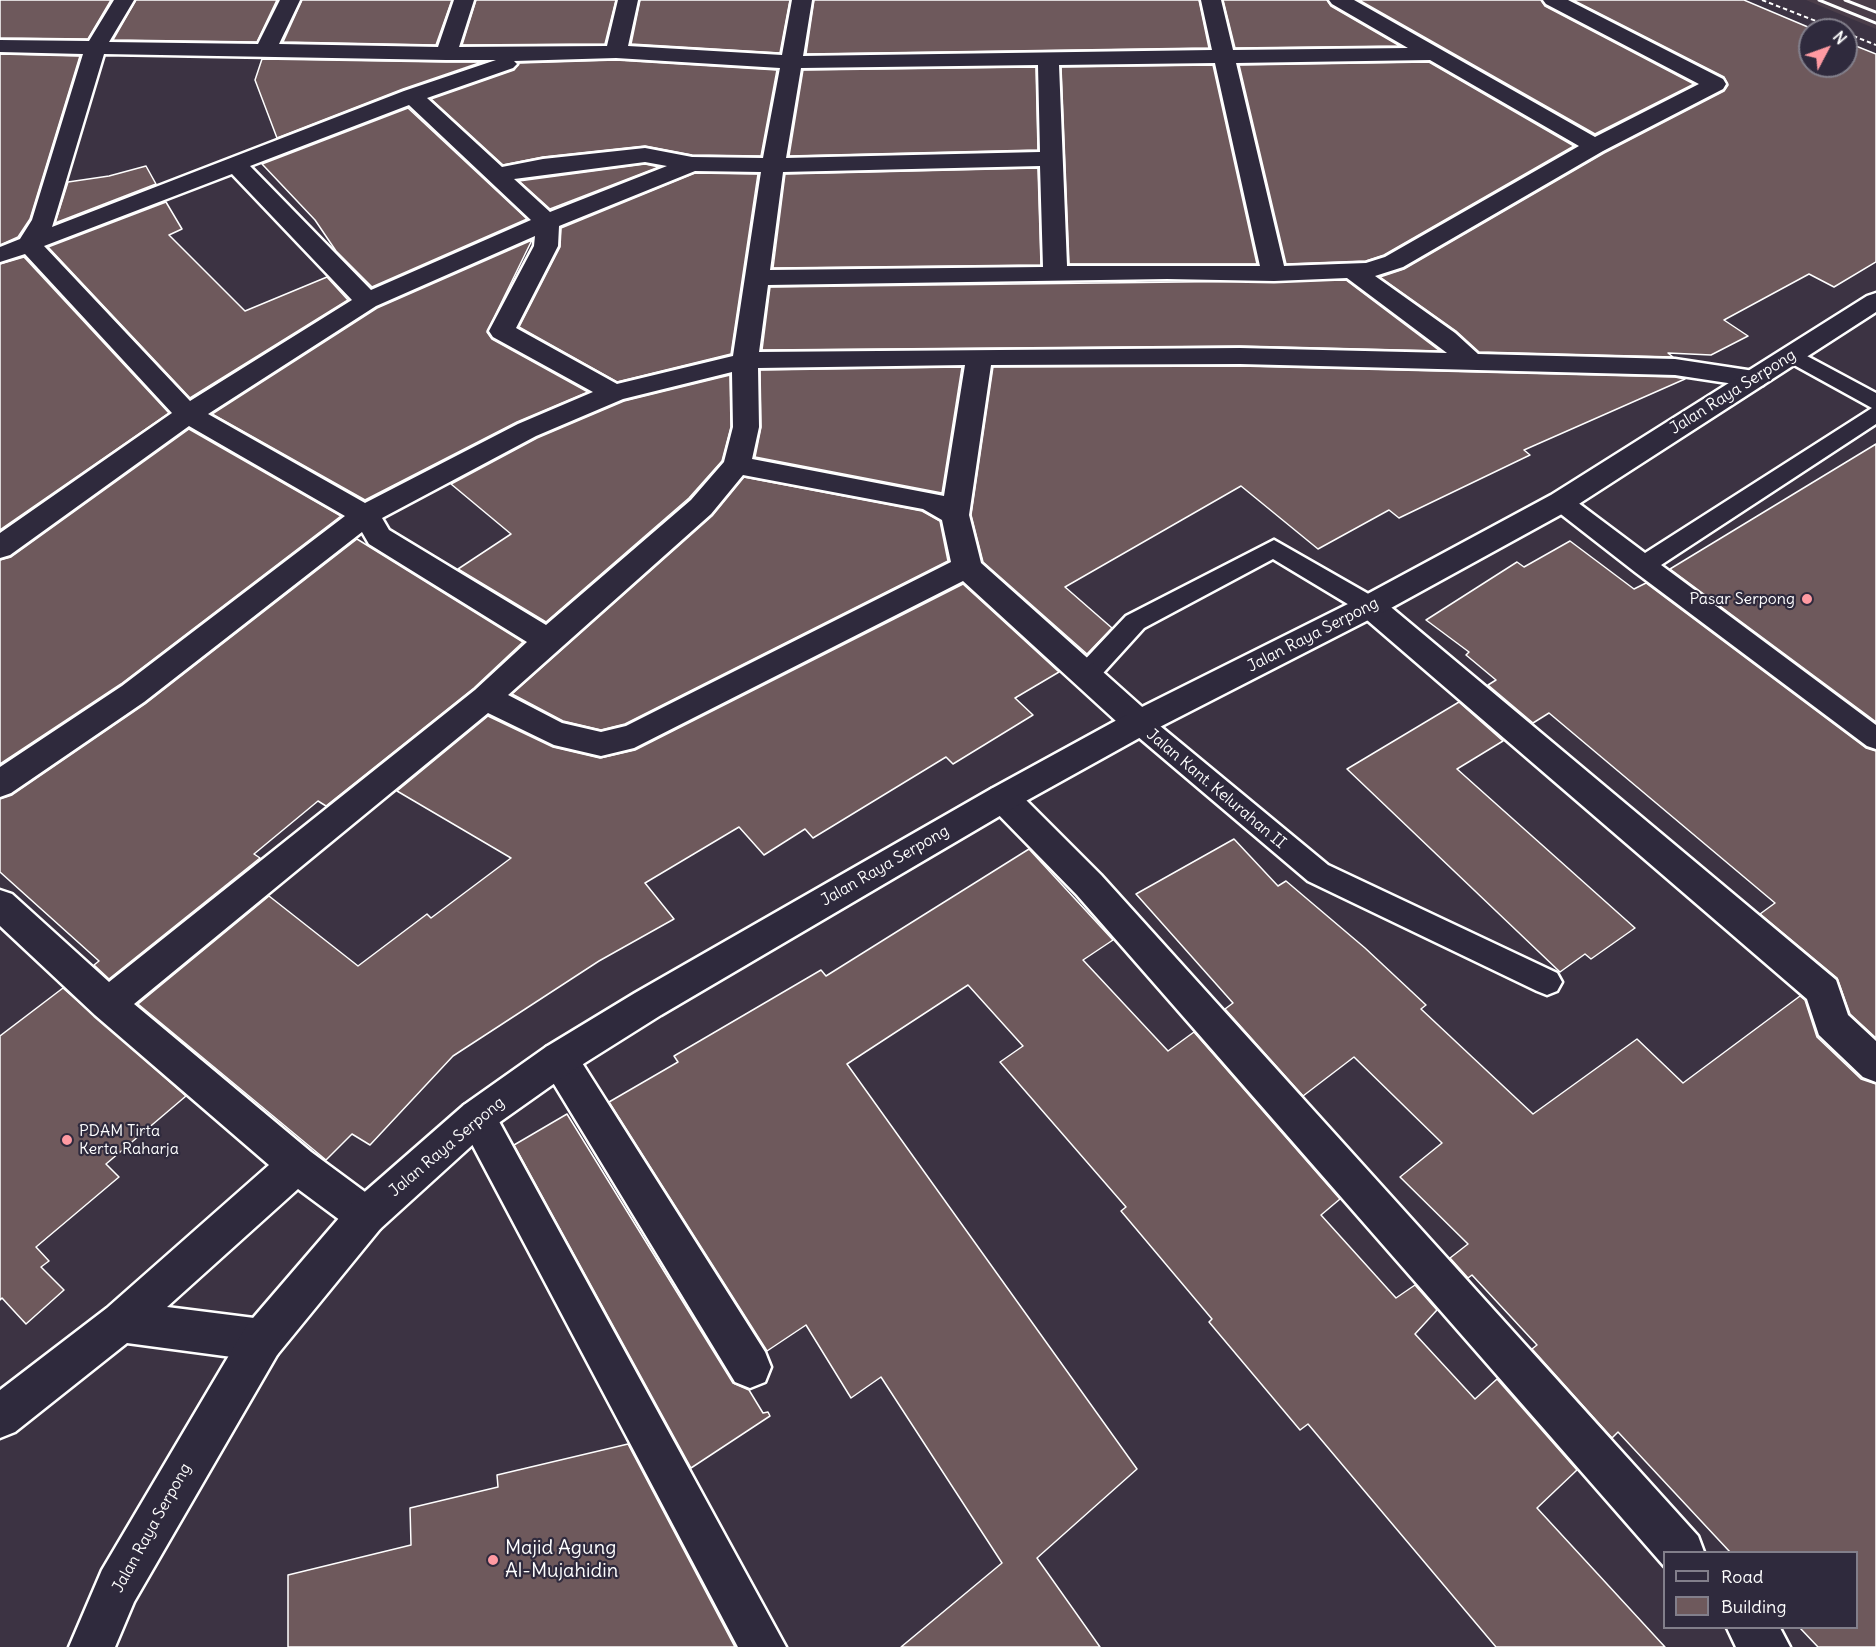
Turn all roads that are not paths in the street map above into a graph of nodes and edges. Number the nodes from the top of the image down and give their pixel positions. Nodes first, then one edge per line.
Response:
1 (124, 0) edge
2 (290, 0) edge
3 (464, 0) edge
4 (628, 0) edge
5 (802, 0) edge
6 (1211, 0) edge
7 (1339, 0) edge
8 (1553, 0) edge
9 (0, 46) edge
10 (95, 48) junction
11 (265, 51) junction
12 (616, 52) junction
13 (446, 54) junction
14 (1430, 54) junction
15 (544, 56) junction
16 (1224, 58) junction
17 (1048, 60) junction
18 (793, 62) junction
19 (412, 96) junction
20 (1595, 146) junction
21 (1052, 159) junction
22 (692, 164) junction
23 (236, 165) junction
24 (773, 165) junction
25 (498, 175) junction
26 (547, 222) junction
27 (29, 244) junction
28 (0, 255) edge
29 (1353, 271) junction
30 (1054, 273) junction
31 (1274, 274) junction
32 (758, 278) junction
33 (367, 301) junction
34 (1876, 301) edge
35 (1792, 355) junction
36 (979, 357) junction
37 (745, 361) junction
38 (1472, 362) junction
39 (1754, 380) junction
40 (614, 393) junction
41 (1876, 402) edge
42 (188, 414) junction
43 (1876, 414) edge
44 (737, 465) junction
45 (1561, 502) junction
46 (364, 515) junction
47 (954, 515) junction
48 (2, 543) edge
49 (1643, 566) junction
50 (967, 567) junction
51 (1370, 606) junction
52 (548, 640) junction
53 (1086, 675) junction
54 (486, 698) junction
55 (1139, 723) junction
56 (1876, 739) edge
57 (0, 784) edge
58 (1003, 798) junction
59 (0, 904) edge
60 (1547, 982) dead end
61 (108, 1004) junction
62 (559, 1059) junction
63 (1876, 1065) edge
64 (477, 1117) junction
65 (297, 1165) junction
66 (366, 1216) junction
67 (121, 1322) junction
68 (262, 1340) junction
69 (750, 1367) dead end
70 (0, 1417) edge
71 (1681, 1551) edge
72 (1750, 1629) edge
73 (92, 1647) edge
74 (763, 1647) edge
75 (1767, 1647) edge

1 - 10 street
2 - 11 street
3 - 13 street
4 - 12 street
5 - 18 street
6 - 16 street
7 - 14 street
8 - 20 street
9 - 10 street
10 - 11 street
10 - 27 street
11 - 13 street
12 - 15 street
12 - 18 street
13 - 15 street
14 - 16 street
14 - 20 street
15 - 19 street
16 - 17 street
16 - 31 street
17 - 18 street
17 - 21 street
18 - 24 street
19 - 23 street
19 - 25 street
20 - 29 street
21 - 24 street
21 - 30 street
22 - 24 street
22 - 25 street
22 - 26 street
23 - 27 street
23 - 33 street
24 - 32 street
25 - 26 street
26 - 33 street
26 - 40 street
27 - 28 street
27 - 42 street
29 - 31 street
29 - 38 street
30 - 31 street
30 - 32 street
32 - 37 street
33 - 42 street
34 - 35 street, Jalan Raya Serpong
35 - 39 street, Jalan Raya Serpong
35 - 41 lane
36 - 37 street
36 - 38 street
36 - 47 street
37 - 40 street
37 - 44 street
38 - 39 street
39 - 45 street, Jalan Raya Serpong
40 - 46 street
42 - 46 street
42 - 48 street
43 - 49 lane
44 - 47 street
44 - 52 street
45 - 49 lane
45 - 51 street, Jalan Raya Serpong
46 - 52 street
46 - 57 street
47 - 50 street
49 - 56 lane
50 - 53 street, Jalan Kant. Kelurahan II
50 - 54 street
51 - 53 lane
51 - 55 street, Jalan Raya Serpong
51 - 63 street
52 - 54 street
53 - 55 street, Jalan Kant. Kelurahan II
54 - 61 street
55 - 58 street, Jalan Raya Serpong
55 - 60 lane, Jalan Kant. Kelurahan II
58 - 62 street, Jalan Raya Serpong
58 - 71 street
59 - 61 street
61 - 65 street
62 - 64 street, Jalan Raya Serpong
62 - 69 street
64 - 66 street, Jalan Raya Serpong
64 - 74 street
65 - 66 street
65 - 67 street
66 - 68 street, Jalan Raya Serpong
67 - 68 street
67 - 70 street
68 - 73 street, Jalan Raya Serpong
72 - 75 street

